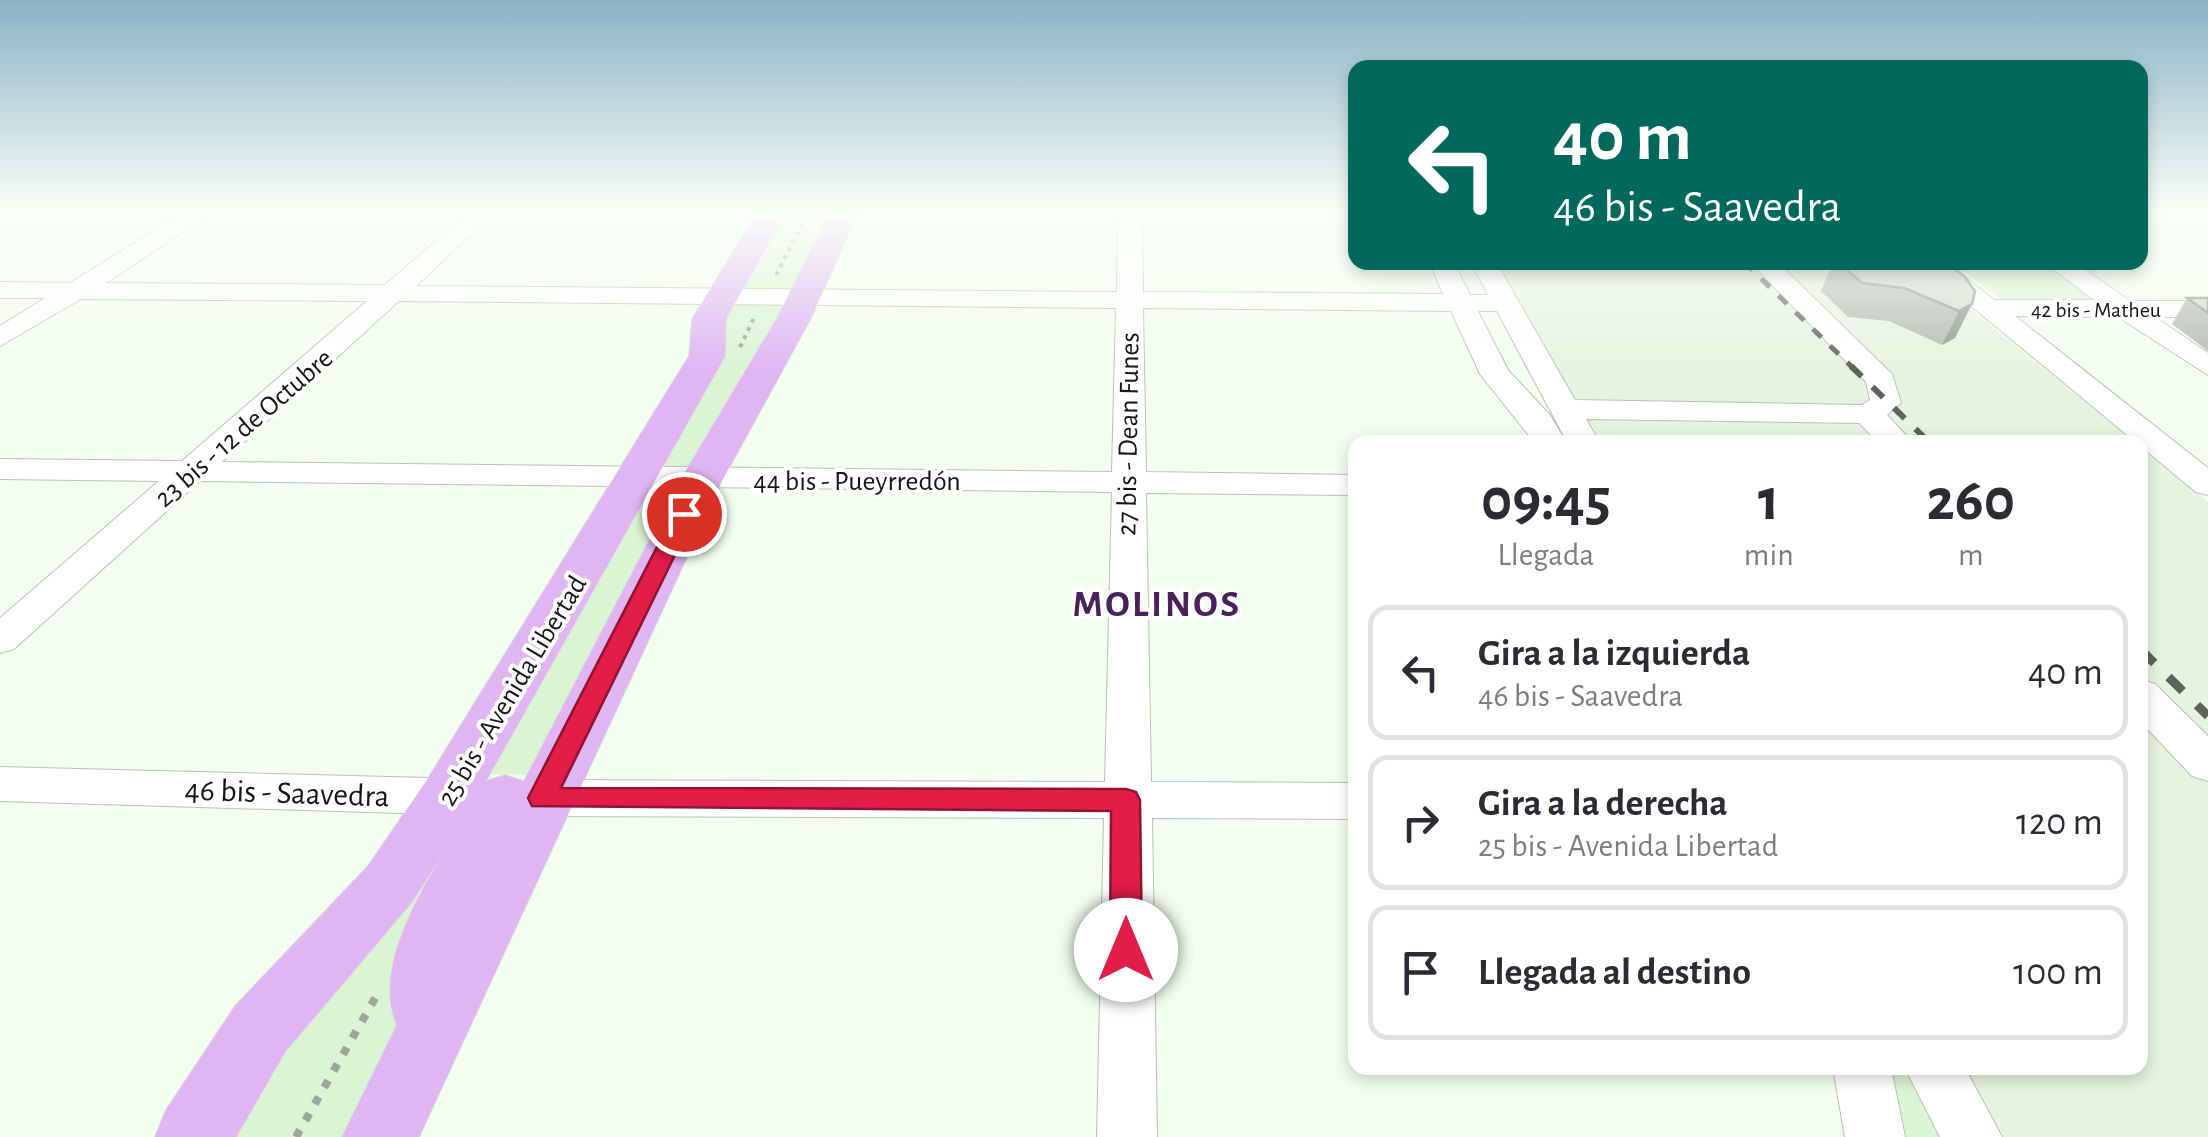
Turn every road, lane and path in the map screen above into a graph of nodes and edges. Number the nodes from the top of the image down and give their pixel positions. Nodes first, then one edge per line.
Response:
1 (120, 264) edge
2 (427, 264) edge
3 (742, 264) edge
4 (821, 264) edge
5 (1129, 264) edge
6 (1445, 270) edge
7 (1487, 270) edge
8 (1770, 270) edge
9 (1939, 270) edge
10 (2068, 270) edge
11 (0, 290) edge
12 (76, 291) junction
13 (394, 293) junction
14 (806, 295) junction
15 (722, 296) junction
16 (1129, 302) junction
17 (1506, 303) junction
18 (1461, 305) junction
19 (1984, 308) junction
20 (2124, 309) junction
21 (2208, 309) edge
22 (0, 338) edge
23 (1534, 353) junction
24 (1485, 357) junction
25 (2208, 366) edge
26 (1565, 409) junction
27 (1868, 414) junction
28 (1546, 435) edge
29 (1579, 435) edge
30 (1889, 435) edge
31 (2144, 435) edge
32 (2148, 438) edge
33 (0, 469) edge
34 (192, 472) junction
35 (639, 477) junction
36 (702, 479) junction
37 (1126, 482) junction
38 (1348, 486) edge
39 (2208, 486) edge
40 (0, 640) edge
41 (2148, 702) edge
42 (2208, 764) edge
43 (0, 784) edge
44 (498, 798) junction
45 (1126, 800) junction
46 (1348, 801) edge
47 (1863, 1075) edge
48 (1938, 1075) edge
49 (193, 1137) edge
50 (380, 1137) edge
51 (1126, 1137) edge
52 (1876, 1137) edge
53 (1972, 1137) edge

1 - 12 street
2 - 13 street, 23 bis - 12 de Octubre
3 - 15 main road, 25 bis - Avenida Libertad
4 - 14 main road, 25 bis - Avenida Libertad
5 - 16 street, 27 bis - Dean Funes
6 - 18 street
7 - 17 street
8 - 27 street
9 - 19 street
10 - 20 street
11 - 12 street
12 - 13 street
12 - 22 street
13 - 15 street
13 - 34 street, 23 bis - 12 de Octubre
14 - 15 street
14 - 16 street
14 - 36 main road, 25 bis - Avenida Libertad
15 - 35 main road, 25 bis - Avenida Libertad
16 - 18 street
16 - 37 street, 27 bis - Dean Funes
17 - 18 street
17 - 23 street
18 - 24 street
19 - 20 street, 42 bis - Matheu
19 - 31 street
20 - 21 street, 42 bis - Matheu
20 - 25 street
23 - 24 street
23 - 26 street
24 - 28 street
26 - 27 street
26 - 29 street
27 - 30 street
32 - 39 street
33 - 34 street, 44 bis - Pueyrredón
34 - 35 street, 44 bis - Pueyrredón
34 - 40 street, 23 bis - 12 de Octubre
35 - 36 street, 44 bis - Pueyrredón
35 - 44 main road, 25 bis - Avenida Libertad
36 - 37 street, 44 bis - Pueyrredón
36 - 44 main road, 25 bis - Avenida Libertad
37 - 38 street, 44 bis - Pueyrredón
37 - 45 street, 27 bis - Dean Funes
41 - 42 street
43 - 44 street, 46 bis - Saavedra
44 - 45 street, 46 bis - Saavedra
44 - 49 main road, 25 bis - Avenida Libertad
44 - 50 main road, 25 bis - Avenida Libertad
45 - 46 street, 46 bis - Saavedra
45 - 51 street, 27 bis - Dean Funes
47 - 52 street
48 - 53 street

